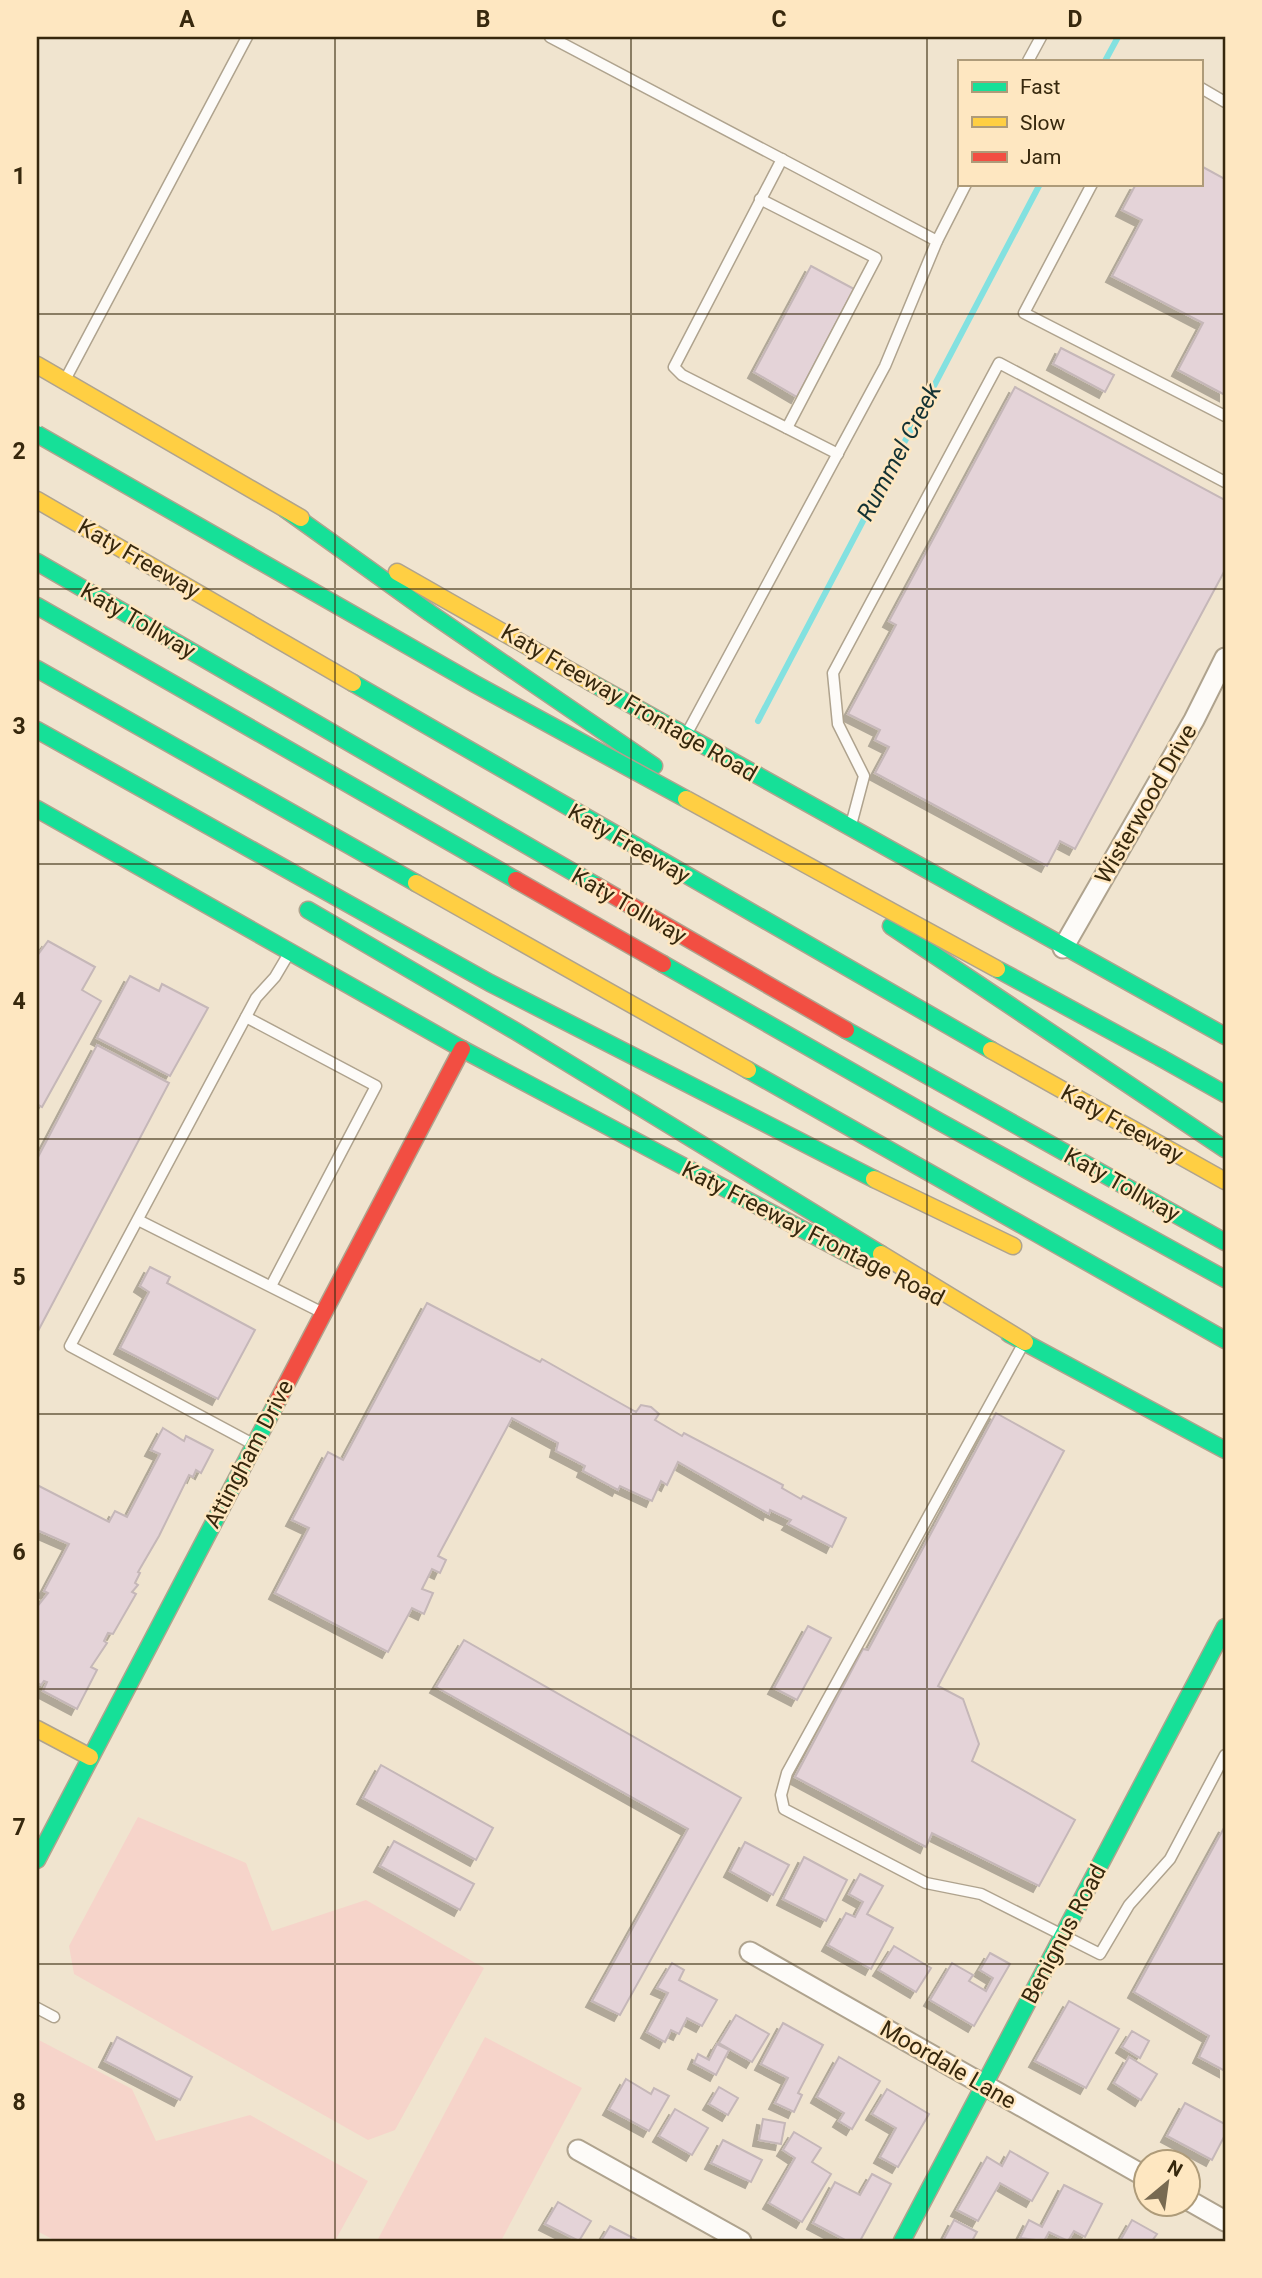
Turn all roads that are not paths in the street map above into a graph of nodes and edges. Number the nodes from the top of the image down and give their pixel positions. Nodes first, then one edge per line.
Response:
1 (247, 37) edge
2 (550, 37) edge
3 (1041, 37) edge
4 (1029, 60) edge
5 (1202, 90) edge
6 (1225, 102) edge
7 (782, 159) junction
8 (965, 186) edge
9 (1091, 186) edge
10 (761, 198) junction
11 (937, 241) junction
12 (37, 365) edge
13 (65, 381) junction
14 (1225, 416) edge
15 (787, 428) junction
16 (37, 434) edge
17 (838, 454) junction
18 (1225, 482) edge
19 (37, 500) edge
20 (285, 509) junction
21 (37, 562) edge
22 (37, 606) edge
23 (1225, 658) edge
24 (37, 669) edge
25 (37, 730) edge
26 (686, 736) junction
27 (37, 809) edge
28 (850, 829) junction
29 (291, 900) dead end
30 (1063, 948) junction
31 (290, 952) junction
32 (246, 1017) junction
33 (1225, 1036) edge
34 (462, 1049) junction
35 (1225, 1092) edge
36 (1225, 1149) edge
37 (1225, 1181) edge
38 (138, 1220) junction
39 (1225, 1242) edge
40 (1022, 1250) dead end
41 (1073, 1274) dead end
42 (1225, 1279) edge
43 (271, 1286) junction
44 (323, 1313) junction
45 (1025, 1342) junction
46 (1225, 1342) edge
47 (254, 1444) junction
48 (1225, 1450) edge
49 (1225, 1627) edge
50 (37, 1729) edge
51 (1225, 1755) edge
52 (90, 1756) junction
53 (37, 1860) edge
54 (1062, 1934) junction
55 (750, 1952) dead end
56 (37, 2008) edge
57 (54, 2017) dead end
58 (984, 2086) junction
59 (578, 2150) dead end
60 (1132, 2169) edge
61 (1202, 2208) edge
62 (1225, 2221) edge
63 (741, 2241) edge
64 (902, 2241) edge

1 - 13 lane
2 - 7 lane
3 - 4 lane
5 - 6 lane
7 - 10 lane
7 - 11 lane
8 - 11 lane
9 - 14 lane
10 - 15 lane
10 - 15 lane
11 - 17 lane
12 - 13 main road, Katy Freeway Frontage Road
13 - 20 main road, Katy Freeway Frontage Road
15 - 17 lane
16 - 35 main road, bridge
17 - 26 lane
18 - 28 lane
19 - 37 main road, Katy Freeway
20 - 26 main road, Katy Freeway Frontage Road
20 - 36 main road
21 - 39 main road, Katy Tollway
22 - 42 main road, Katy Tollway
23 - 30 street, Wisterwood Drive
24 - 46 main road
25 - 40 main road
26 - 28 main road, Katy Freeway Frontage Road
27 - 31 main road, Katy Freeway Frontage Road
28 - 30 main road, Katy Freeway Frontage Road
29 - 45 main road
30 - 33 main road, Katy Freeway Frontage Road
31 - 32 lane
31 - 34 main road, Katy Freeway Frontage Road
32 - 38 lane
32 - 43 lane
34 - 44 main road, Attingham Drive
34 - 45 main road, Katy Freeway Frontage Road
38 - 43 lane
38 - 47 lane
41 - 46 main road
43 - 44 lane
44 - 47 main road, Attingham Drive
45 - 48 main road, Katy Freeway Frontage Road
45 - 54 lane
47 - 52 main road, Attingham Drive
49 - 54 main road, Benignus Road
50 - 52 main road
51 - 54 lane
52 - 53 main road, Attingham Drive
54 - 58 main road, Benignus Road
55 - 58 street, Moordale Lane
56 - 57 lane
58 - 60 street, Moordale Lane
58 - 64 main road, Benignus Road
59 - 63 street
61 - 62 street

